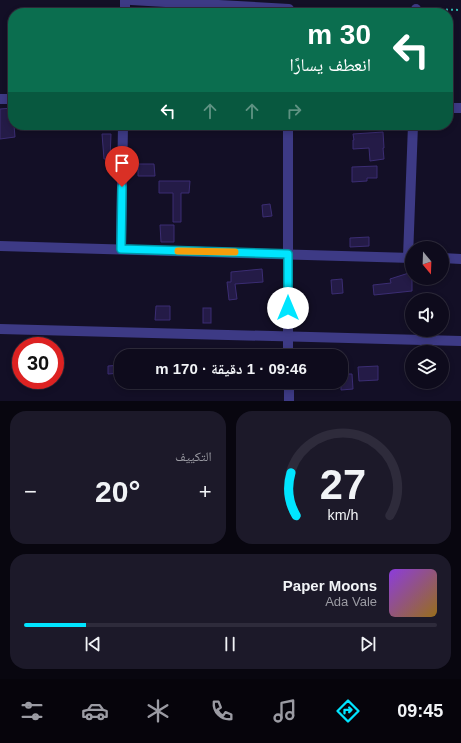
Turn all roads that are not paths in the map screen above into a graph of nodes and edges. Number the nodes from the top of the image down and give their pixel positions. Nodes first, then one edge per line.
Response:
1 (131, 0) edge
2 (289, 7) edge
3 (123, 130) edge
4 (288, 130) edge
5 (413, 130) edge
6 (410, 241) edge
7 (0, 246) edge
8 (121, 249) junction
9 (288, 254) junction
10 (405, 257) edge
11 (449, 258) edge
12 (461, 259) edge
13 (0, 329) edge
14 (288, 336) junction
15 (461, 340) edge
16 (288, 349) edge
17 (288, 389) edge
18 (289, 401) edge

1 - 2 street
3 - 8 street
4 - 9 street
5 - 6 street
7 - 8 street
8 - 9 street
9 - 10 street
9 - 14 street
11 - 12 street
13 - 14 street
14 - 15 street
14 - 16 street
17 - 18 street

